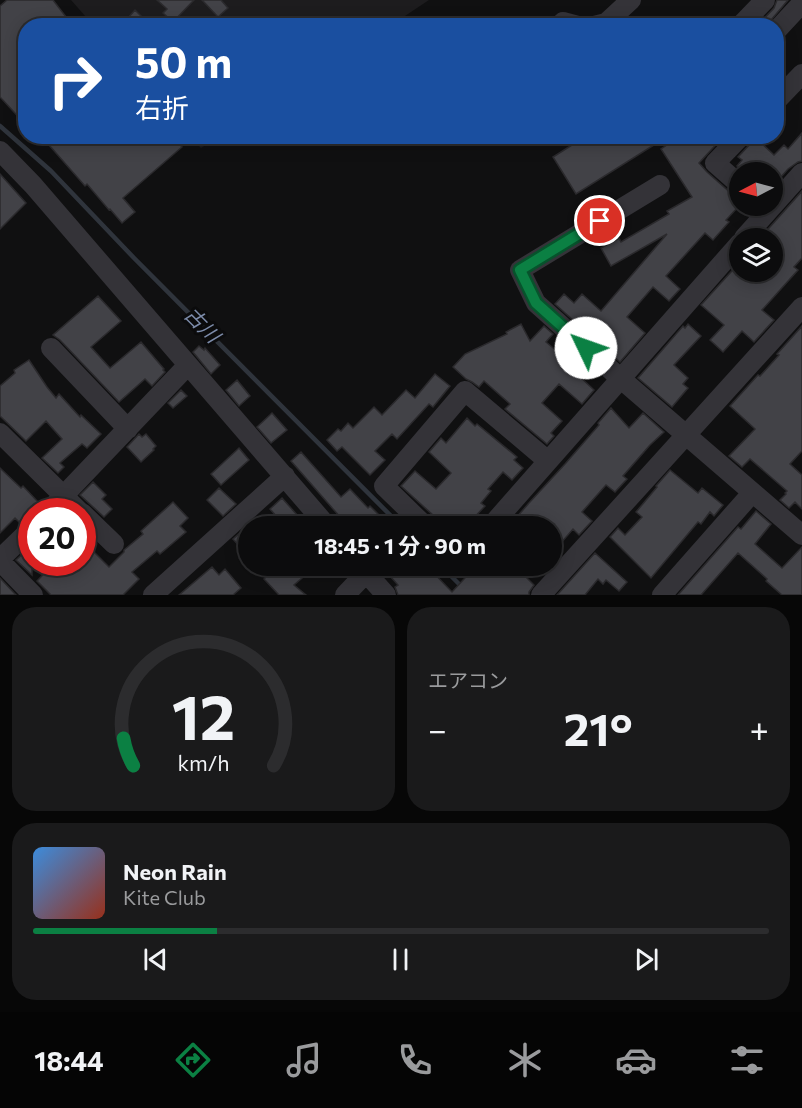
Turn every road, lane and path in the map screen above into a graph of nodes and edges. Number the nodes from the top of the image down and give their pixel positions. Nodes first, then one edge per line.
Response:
1 (765, 0) edge
2 (630, 1) edge
3 (802, 3) edge
4 (612, 18) edge
5 (748, 18) edge
6 (784, 22) edge
7 (802, 74) edge
8 (784, 93) edge
9 (734, 144) edge
10 (0, 150) edge
11 (802, 173) edge
12 (729, 175) edge
13 (660, 185) dead end
14 (783, 191) edge
15 (729, 255) edge
16 (802, 307) edge
17 (51, 348) dead end
18 (188, 365) junction
19 (620, 378) junction
20 (128, 429) junction
21 (0, 433) edge
22 (687, 435) junction
23 (548, 461) junction
24 (285, 476) junction
25 (752, 493) junction
26 (64, 495) junction
27 (61, 498) edge
28 (67, 498) edge
29 (319, 516) edge
30 (415, 516) edge
31 (500, 516) edge
32 (96, 527) edge
33 (802, 535) edge
34 (18, 542) edge
35 (114, 544) dead end
36 (0, 560) edge
37 (358, 576) edge
38 (369, 576) edge
39 (33, 595) edge
40 (153, 595) edge
41 (345, 595) edge
42 (386, 595) edge
43 (541, 595) edge
44 (662, 595) edge

1 - 5 street
2 - 4 street
3 - 6 street
7 - 8 street
9 - 12 street
10 - 18 street
11 - 14 street
13 - 19 street
15 - 19 street
16 - 22 street
17 - 20 street
18 - 20 street
18 - 24 street
19 - 22 street
19 - 23 street
20 - 26 street
21 - 26 street
22 - 25 street
22 - 43 street
23 - 30 street
23 - 31 street
24 - 29 street
24 - 40 street
25 - 33 street
25 - 44 street
26 - 27 street
26 - 28 street
32 - 35 street
34 - 36 street
36 - 39 street
37 - 41 street
38 - 42 street

